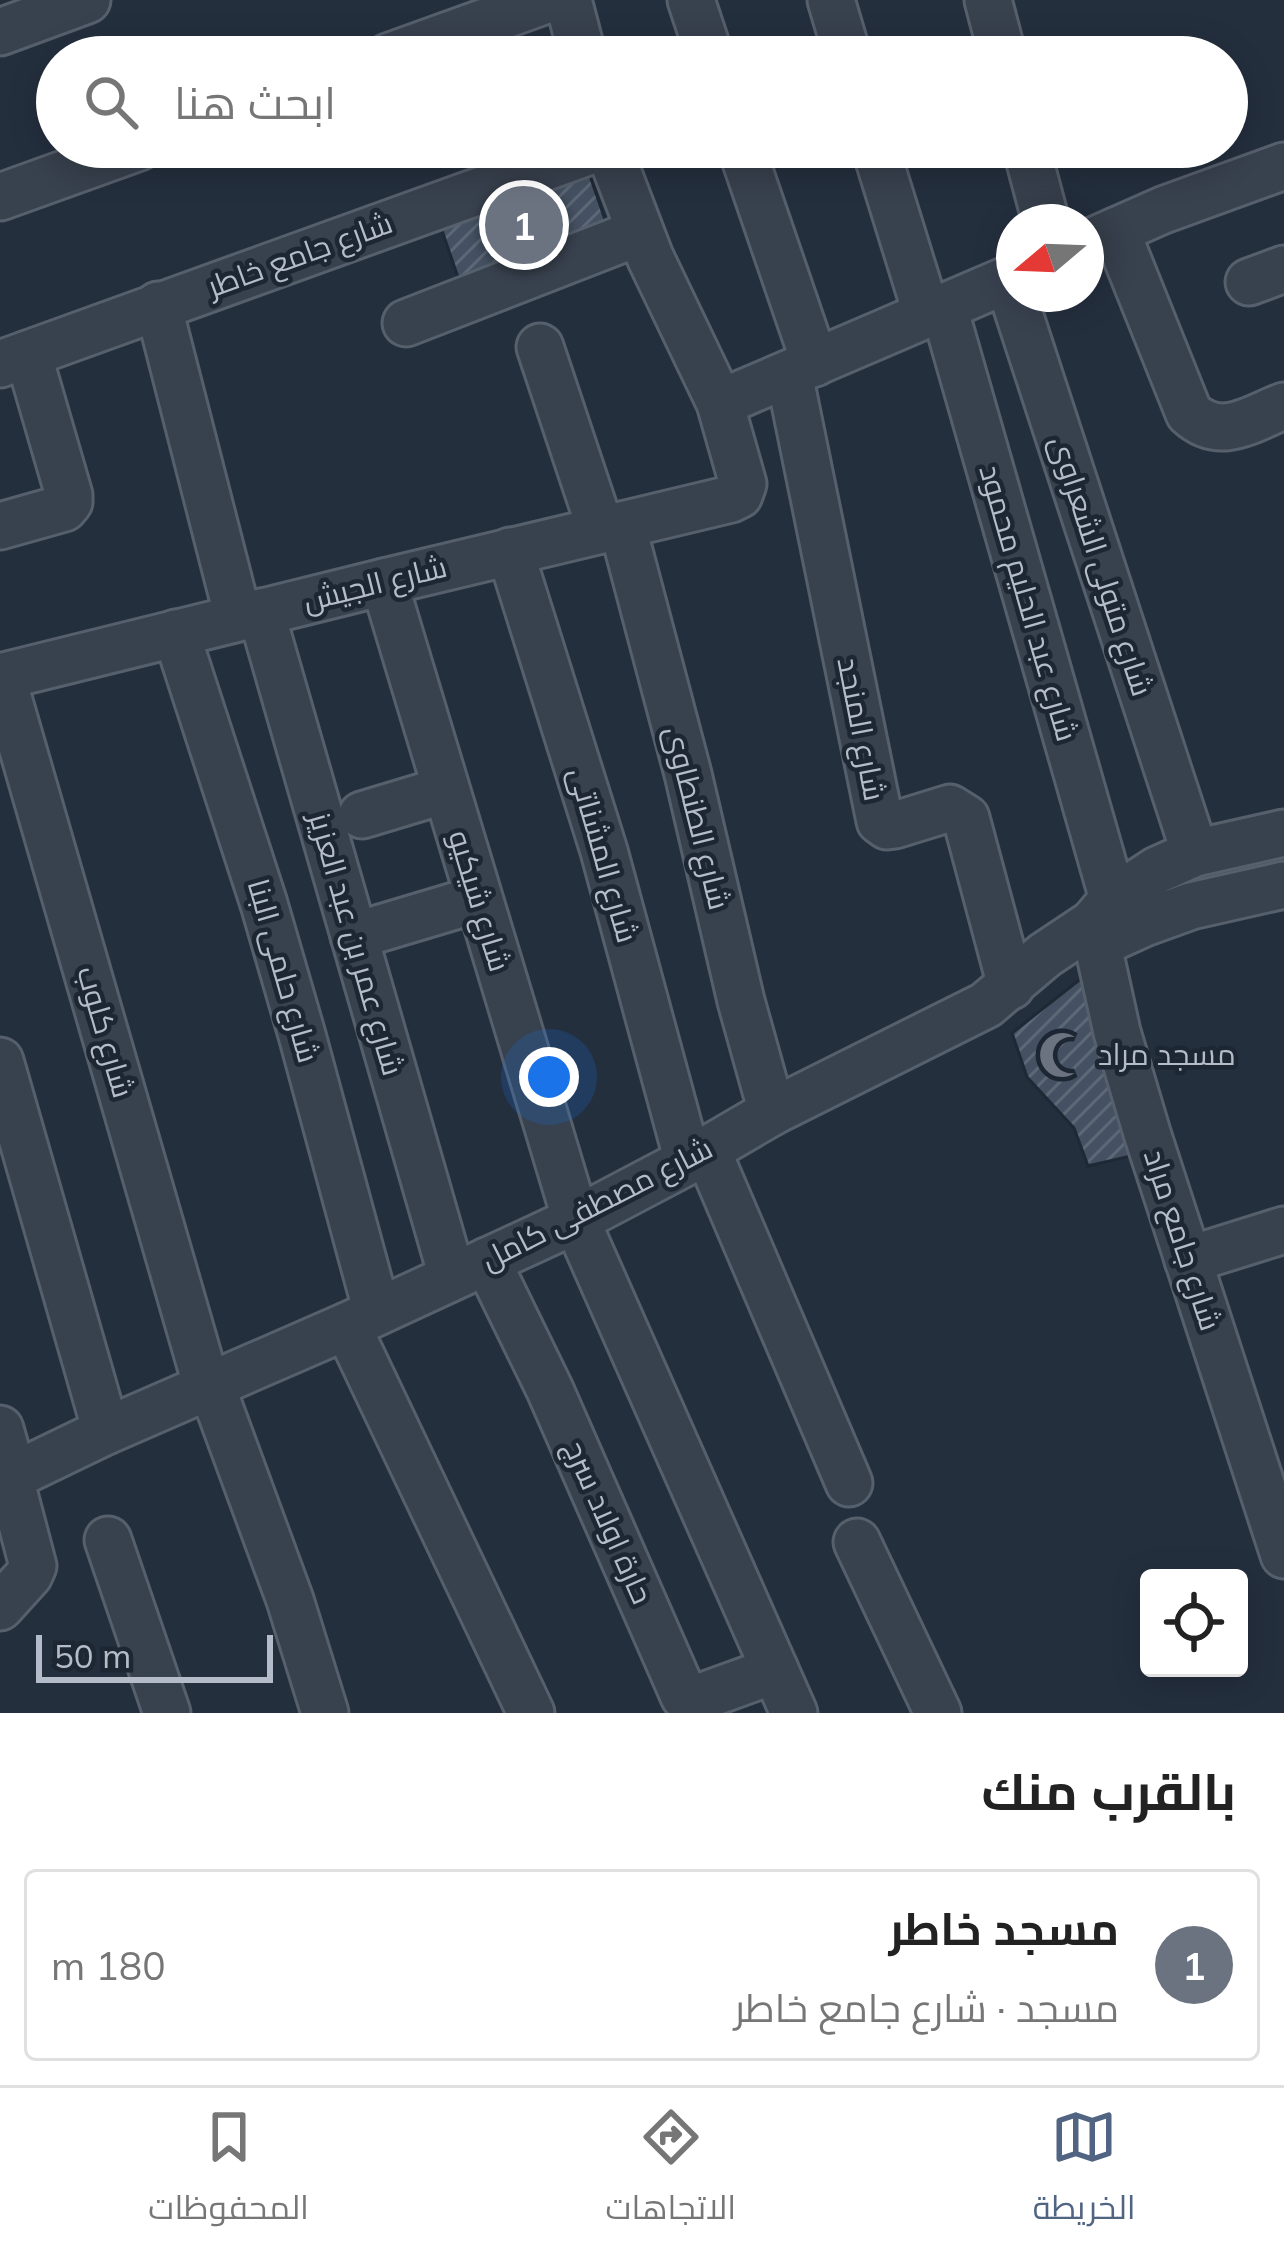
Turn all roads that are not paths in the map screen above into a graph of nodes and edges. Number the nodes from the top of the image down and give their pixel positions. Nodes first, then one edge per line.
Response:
1 (87, 0) edge
2 (546, 0) edge
3 (568, 0) edge
4 (691, 0) edge
5 (831, 0) edge
6 (988, 0) edge
7 (0, 32) edge
8 (446, 36) edge
9 (577, 36) edge
10 (703, 36) edge
11 (842, 36) edge
12 (997, 36) edge
13 (1284, 166) edge
14 (81, 168) edge
15 (545, 168) edge
16 (613, 168) edge
17 (747, 168) edge
18 (883, 168) edge
19 (1032, 168) edge
20 (0, 197) edge
21 (1041, 204) edge
22 (640, 232) junction
23 (1104, 236) edge
24 (1104, 243) edge
25 (996, 285) edge
26 (158, 305) junction
27 (936, 311) junction
28 (1022, 312) edge
29 (406, 323) dead end
30 (540, 347) dead end
31 (14, 359) edge
32 (802, 368) junction
33 (720, 403) junction
34 (1284, 406) edge
35 (0, 526) edge
36 (612, 527) junction
37 (510, 551) junction
38 (384, 582) junction
39 (249, 615) junction
40 (176, 633) junction
41 (1, 677) edge
42 (445, 790) junction
43 (362, 814) dead end
44 (1284, 832) edge
45 (1195, 853) junction
46 (1284, 885) edge
47 (478, 899) junction
48 (1101, 922) junction
49 (354, 936) junction
50 (1011, 986) junction
51 (0, 1061) edge
52 (772, 1112) junction
53 (697, 1156) junction
54 (576, 1220) junction
55 (1284, 1230) edge
56 (1188, 1260) junction
57 (470, 1269) junction
58 (362, 1319) junction
59 (209, 1386) junction
60 (0, 1429) edge
61 (106, 1431) junction
62 (14, 1479) junction
63 (849, 1483) dead end
64 (108, 1540) dead end
65 (857, 1542) dead end
66 (1284, 1555) edge
67 (0, 1607) edge
68 (776, 1670) junction
69 (166, 1713) edge
70 (325, 1713) edge
71 (531, 1713) edge
72 (794, 1713) edge
73 (938, 1713) edge

1 - 7 street
2 - 8 street
3 - 9 street
4 - 10 street
5 - 11 street
6 - 12 street
13 - 23 street
14 - 20 street
15 - 26 street, شارع جامع خاطر
16 - 22 street
17 - 32 street
18 - 27 street, شارع عبد الحليم محمود
19 - 21 street
22 - 29 street
22 - 33 street
24 - 34 street
25 - 27 street
26 - 31 street, شارع جامع خاطر
26 - 39 street, شارع عمر بن عبد العزيز
27 - 32 street
27 - 48 street, شارع عبد الحليم محمود
28 - 45 street, شارع متولى الشعراوى
30 - 36 street, شارع الطنطاوى
31 - 35 street
32 - 33 street
32 - 50 street, شارع المنجد
33 - 36 street, شارع الجيش
36 - 37 street, شارع الجيش
36 - 52 street, شارع الطنطاوى
37 - 38 street, شارع الجيش
37 - 53 street, شارع المشناتى
38 - 39 street, شارع الجيش
38 - 42 street, شارع شيكيو
39 - 40 street, شارع الجيش
39 - 49 street, شارع عمر بن عبد العزيز
40 - 41 street, شارع الجيش
40 - 58 street, شارع حلمى البنا
41 - 59 street, شارع كلوب
42 - 43 street
42 - 47 street, شارع شيكيو
44 - 45 street, شارع مصطفى كامل
45 - 48 street, شارع مصطفى كامل
46 - 48 street
47 - 49 street
47 - 54 street, شارع شيكيو
48 - 50 street, شارع مصطفى كامل
48 - 56 street, شارع جامع مراد
49 - 57 street, شارع عمر بن عبد العزيز
50 - 52 street, شارع مصطفى كامل
51 - 61 street
52 - 53 street, شارع مصطفى كامل
53 - 54 street, شارع مصطفى كامل
53 - 63 street, شارع المشناتى
54 - 57 street, شارع مصطفى كامل
54 - 68 street, شارع شيكيو
55 - 56 street
56 - 66 street, شارع جامع مراد
57 - 58 street, شارع مصطفى كامل
57 - 68 street, حارة اولاد سرج
58 - 59 street, شارع مصطفى كامل
58 - 71 street, شارع حلمى البنا
59 - 61 street, شارع مصطفى كامل
59 - 70 street, شارع كلوب
60 - 62 street
61 - 62 street, شارع مصطفى كامل
62 - 67 street
64 - 69 street
65 - 73 street
68 - 72 street, شارع شيكيو

